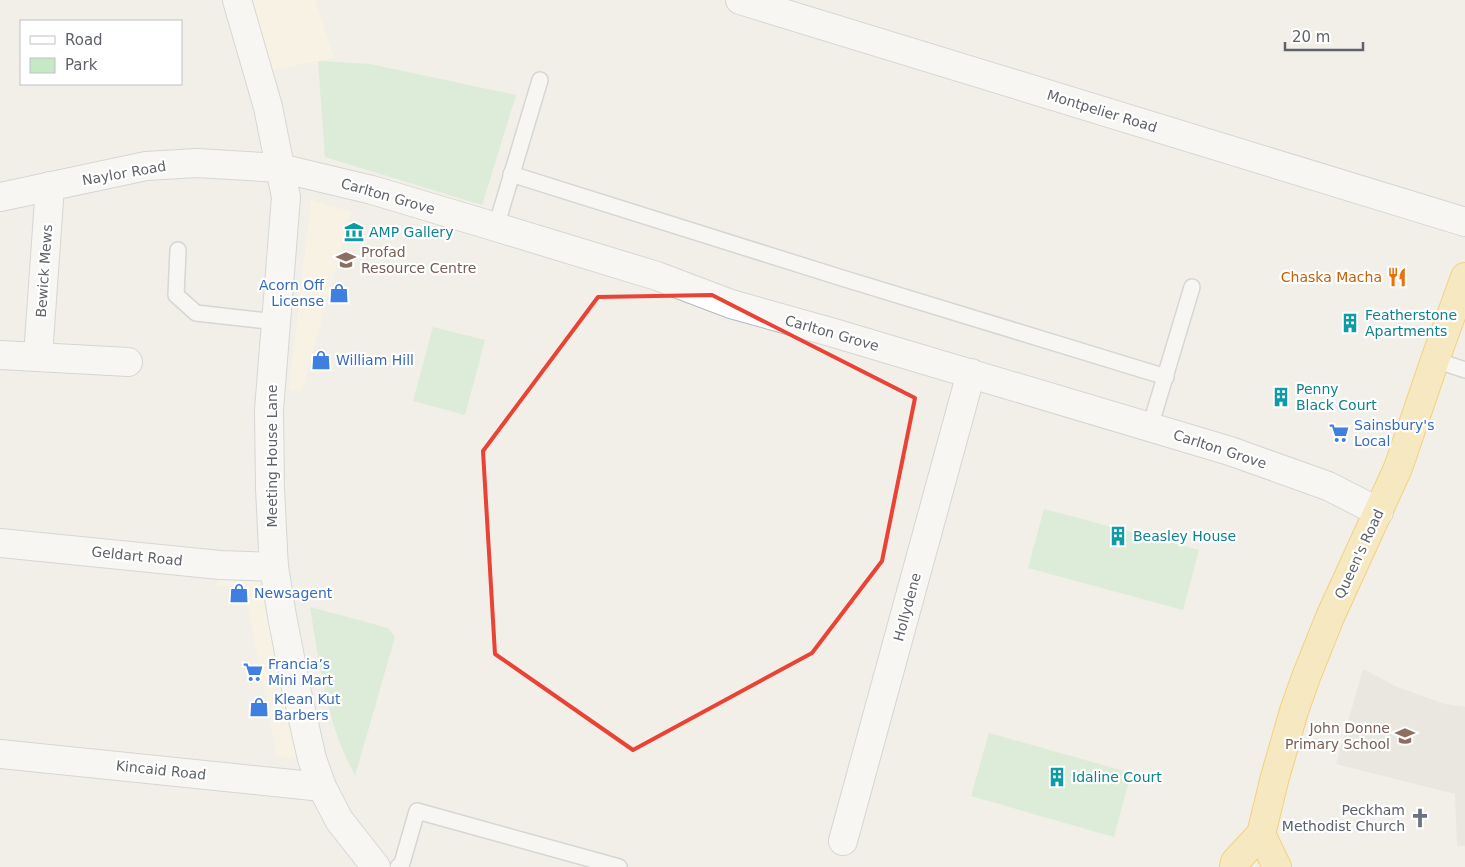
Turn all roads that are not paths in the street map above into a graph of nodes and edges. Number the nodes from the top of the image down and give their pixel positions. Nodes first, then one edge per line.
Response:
1 (237, 0) edge
2 (740, 0) edge
3 (540, 80) dead end
4 (280, 168) junction
5 (511, 174) junction
6 (50, 186) junction
7 (0, 197) edge
8 (1465, 222) edge
9 (496, 227) junction
10 (178, 250) dead end
11 (1465, 277) edge
12 (1192, 287) dead end
13 (276, 322) junction
14 (0, 355) edge
15 (38, 356) junction
16 (1435, 360) junction
17 (128, 362) dead end
18 (1465, 370) edge
19 (971, 373) junction
20 (1166, 377) junction
21 (1150, 427) junction
22 (1378, 512) junction
23 (0, 543) edge
24 (274, 567) junction
25 (0, 754) edge
26 (322, 786) junction
27 (1262, 834) junction
28 (843, 841) dead end
29 (376, 867) edge
30 (398, 867) edge
31 (619, 867) edge
32 (1234, 867) edge
33 (1278, 867) edge

1 - 4 street, Meeting House Lane
2 - 8 street, Montpelier Road
3 - 5 lane
4 - 6 street, Naylor Road
4 - 9 street, Carlton Grove
4 - 13 street, Meeting House Lane
5 - 9 lane
5 - 20 lane
6 - 7 street, Naylor Road
6 - 15 street, Bewick Mews
9 - 19 street, Carlton Grove
10 - 13 lane
11 - 16 highway, Queen's Road
12 - 20 lane
13 - 24 street, Meeting House Lane
14 - 15 street
15 - 17 street
16 - 18 lane
16 - 22 highway, Queen's Road
19 - 21 street, Carlton Grove
19 - 28 street, Hollydene
20 - 21 lane
21 - 22 street, Carlton Grove
22 - 27 highway, Queen's Road
23 - 24 street, Geldart Road
24 - 26 street, Meeting House Lane
25 - 26 street, Kincaid Road
26 - 29 street, Meeting House Lane
27 - 32 highway
27 - 33 highway
30 - 31 lane

